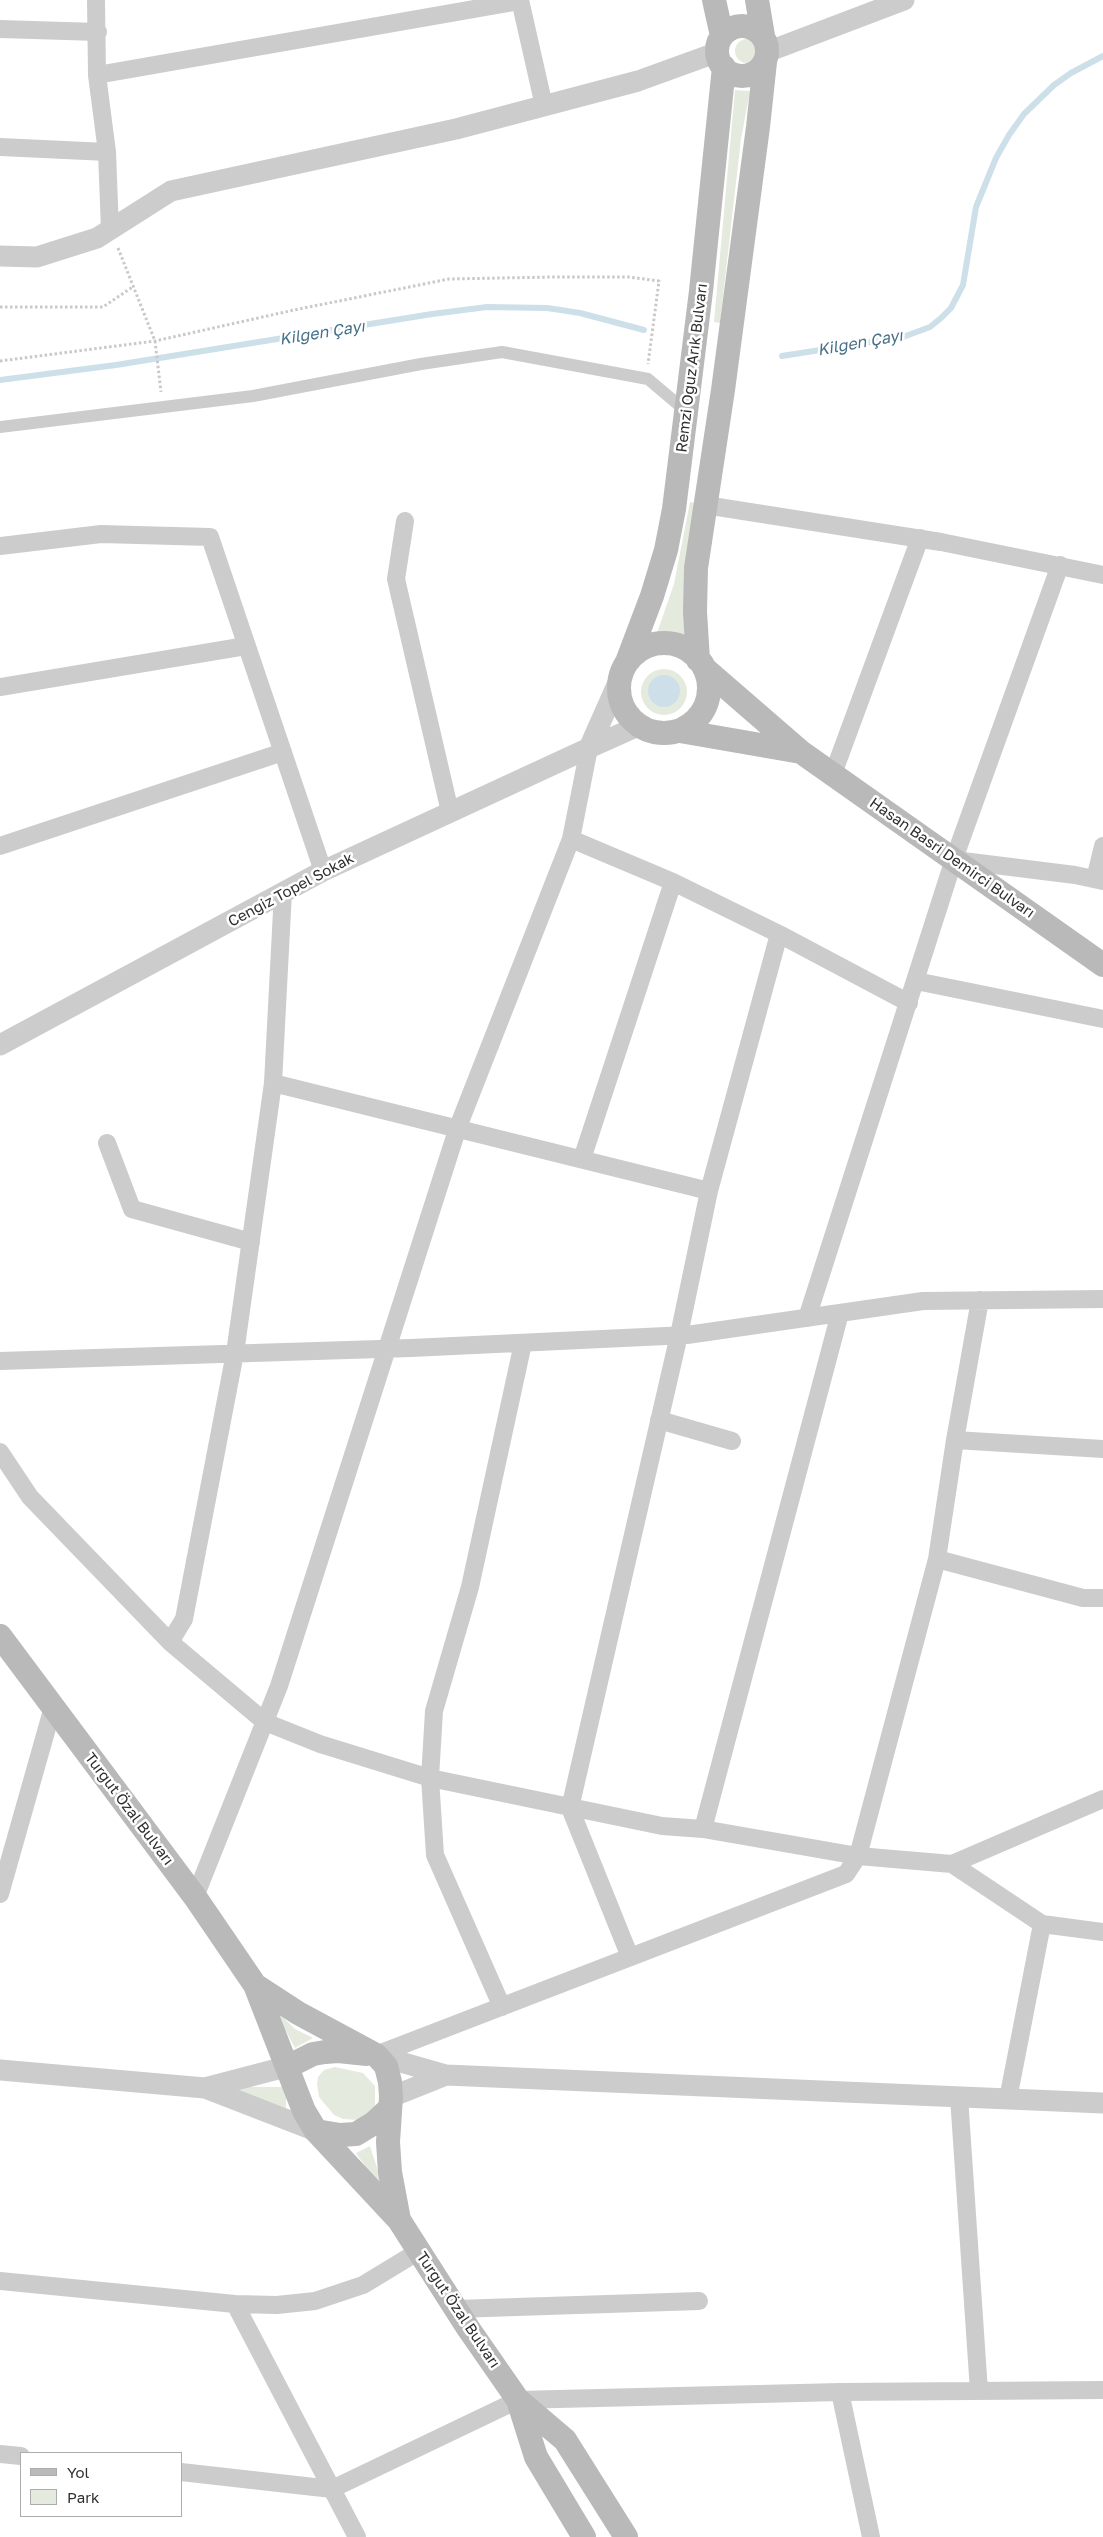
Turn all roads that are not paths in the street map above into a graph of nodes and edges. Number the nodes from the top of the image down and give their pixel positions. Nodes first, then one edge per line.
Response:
1 (96, 0) edge
2 (714, 0) edge
3 (757, 0) edge
4 (904, 0) edge
5 (520, 1) edge
6 (0, 29) edge
7 (98, 32) junction
8 (765, 50) junction
9 (721, 52) junction
10 (97, 74) junction
11 (544, 106) junction
12 (0, 147) edge
13 (107, 152) junction
14 (110, 230) junction
15 (0, 256) edge
16 (687, 412) junction
17 (0, 427) edge
18 (706, 505) junction
19 (405, 521) dead end
20 (920, 538) junction
21 (0, 546) edge
22 (1060, 565) junction
23 (1103, 575) edge
24 (246, 646) junction
25 (701, 664) junction
26 (624, 669) junction
27 (0, 687) edge
28 (638, 726) junction
29 (680, 730) junction
30 (589, 748) junction
31 (282, 752) junction
32 (802, 752) junction
33 (833, 774) junction
34 (450, 812) junction
35 (571, 839) junction
36 (0, 846) edge
37 (1103, 846) edge
38 (954, 859) junction
39 (323, 871) junction
40 (1099, 880) edge
41 (673, 882) junction
42 (284, 892) junction
43 (779, 934) junction
44 (1103, 965) edge
45 (916, 981) junction
46 (909, 1003) junction
47 (1103, 1019) edge
48 (0, 1045) edge
49 (272, 1083) junction
50 (458, 1127) junction
51 (107, 1143) dead end
52 (582, 1159) junction
53 (709, 1191) junction
54 (251, 1242) junction
55 (1103, 1299) edge
56 (980, 1300) junction
57 (840, 1313) junction
58 (807, 1318) junction
59 (679, 1335) junction
60 (523, 1343) junction
61 (387, 1349) junction
62 (235, 1353) junction
63 (0, 1360) edge
64 (660, 1420) junction
65 (954, 1440) junction
66 (732, 1441) dead end
67 (1103, 1449) edge
68 (0, 1452) edge
69 (937, 1559) junction
70 (1103, 1598) edge
71 (0, 1636) edge
72 (170, 1642) junction
73 (53, 1707) junction
74 (265, 1722) junction
75 (430, 1778) junction
76 (1103, 1799) edge
77 (570, 1808) junction
78 (703, 1829) junction
79 (858, 1856) junction
80 (952, 1864) junction
81 (0, 1894) edge
82 (195, 1897) junction
83 (1042, 1924) junction
84 (1103, 1932) edge
85 (630, 1957) junction
86 (255, 1985) junction
87 (502, 2007) junction
88 (376, 2055) junction
89 (288, 2066) junction
90 (0, 2070) edge
91 (446, 2075) junction
92 (205, 2088) junction
93 (959, 2097) junction
94 (1008, 2099) junction
95 (390, 2102) junction
96 (1103, 2103) edge
97 (316, 2131) junction
98 (399, 2220) junction
99 (419, 2251) junction
100 (0, 2281) edge
101 (699, 2301) dead end
102 (235, 2304) junction
103 (456, 2309) junction
104 (1103, 2390) edge
105 (979, 2391) junction
106 (840, 2392) junction
107 (518, 2400) junction
108 (0, 2454) edge
109 (20, 2456) edge
110 (182, 2472) edge
111 (332, 2489) junction
112 (357, 2537) edge
113 (584, 2537) edge
114 (626, 2537) edge
115 (871, 2537) edge

1 - 7 street
2 - 9 main road, Remzi Oğuz Arık Bulvarı
3 - 8 main road, Remzi Oğuz Arık Bulvarı
4 - 8 street
5 - 10 street
5 - 11 street
6 - 7 street
7 - 10 street
8 - 9 main road
8 - 9 main road
8 - 18 main road, Remzi Oğuz Arık Bulvarı
9 - 11 street
9 - 16 main road, Remzi Oğuz Arık Bulvarı
10 - 13 street
11 - 14 street
12 - 13 street
13 - 14 street
14 - 15 street
16 - 17 street
16 - 26 main road, Remzi Oğuz Arık Bulvarı
18 - 20 street
18 - 25 main road, Remzi Oğuz Arık Bulvarı
19 - 34 street
20 - 22 street
20 - 33 street
21 - 24 street
22 - 23 street
22 - 38 street
24 - 27 street
24 - 31 street
25 - 26 main road
25 - 29 main road, Remzi Oğuz Arık Bulvarı
25 - 32 main road, Hasan Basri Demirci Bulvarı
26 - 28 main road, Remzi Oğuz Arık Bulvarı
26 - 30 street
28 - 29 main road
28 - 30 street, Cengiz Topel Sokak
29 - 32 main road, Hasan Basri Demirci Bulvarı
30 - 34 street, Cengiz Topel Sokak
30 - 35 street
31 - 36 street
31 - 39 street
32 - 33 main road, Hasan Basri Demirci Bulvarı
33 - 38 main road, Hasan Basri Demirci Bulvarı
34 - 39 street, Cengiz Topel Sokak
35 - 41 street
35 - 50 street
37 - 40 street
38 - 40 street
38 - 44 main road, Hasan Basri Demirci Bulvarı
38 - 45 street
39 - 42 street, Cengiz Topel Sokak
41 - 43 street
41 - 52 street
42 - 48 street, Cengiz Topel Sokak
42 - 49 street
43 - 46 street
43 - 53 street
45 - 46 street
45 - 47 street
46 - 58 street
49 - 50 street
49 - 54 street
50 - 52 street
50 - 61 street
51 - 54 street
52 - 53 street
53 - 59 street
54 - 62 street
55 - 56 street
56 - 57 street
56 - 65 street
57 - 58 street
57 - 78 street
58 - 59 street
59 - 60 street
59 - 64 street
60 - 61 street
60 - 75 street
61 - 62 street
61 - 74 street
62 - 63 street
62 - 72 street
64 - 66 street
64 - 77 street
65 - 67 street
65 - 69 street
68 - 72 street
69 - 70 street
69 - 79 street
71 - 73 main road, Turgut Özal Bulvarı
72 - 74 street
73 - 81 street
73 - 82 main road, Turgut Özal Bulvarı
74 - 75 street
74 - 82 street
75 - 77 street
75 - 87 street
76 - 80 street
77 - 78 street
77 - 85 street
78 - 79 street
79 - 80 street
79 - 85 street
80 - 83 street
82 - 86 main road, Turgut Özal Bulvarı
83 - 84 street
83 - 94 street
85 - 87 street
86 - 88 main road, Turgut Özal Bulvarı
86 - 89 main road, Turgut Özal Bulvarı
87 - 88 street
88 - 89 main road
88 - 91 street
88 - 95 main road, Turgut Özal Bulvarı
89 - 92 street
89 - 97 main road, Turgut Özal Bulvarı
90 - 92 street
91 - 93 street
91 - 95 street
92 - 97 street
93 - 94 street
93 - 105 street
94 - 96 street
95 - 97 main road
95 - 98 main road, Turgut Özal Bulvarı
97 - 98 main road, Turgut Özal Bulvarı
98 - 99 main road, Turgut Özal Bulvarı
99 - 102 street
99 - 103 main road, Turgut Özal Bulvarı
100 - 102 street
101 - 103 street
102 - 111 street
103 - 107 main road, Turgut Özal Bulvarı
104 - 105 street
105 - 106 street
106 - 107 street
106 - 115 street
107 - 111 street
107 - 113 main road, Turgut Özal Bulvarı
107 - 114 main road, Turgut Özal Bulvarı
108 - 109 street
110 - 111 street
111 - 112 street

